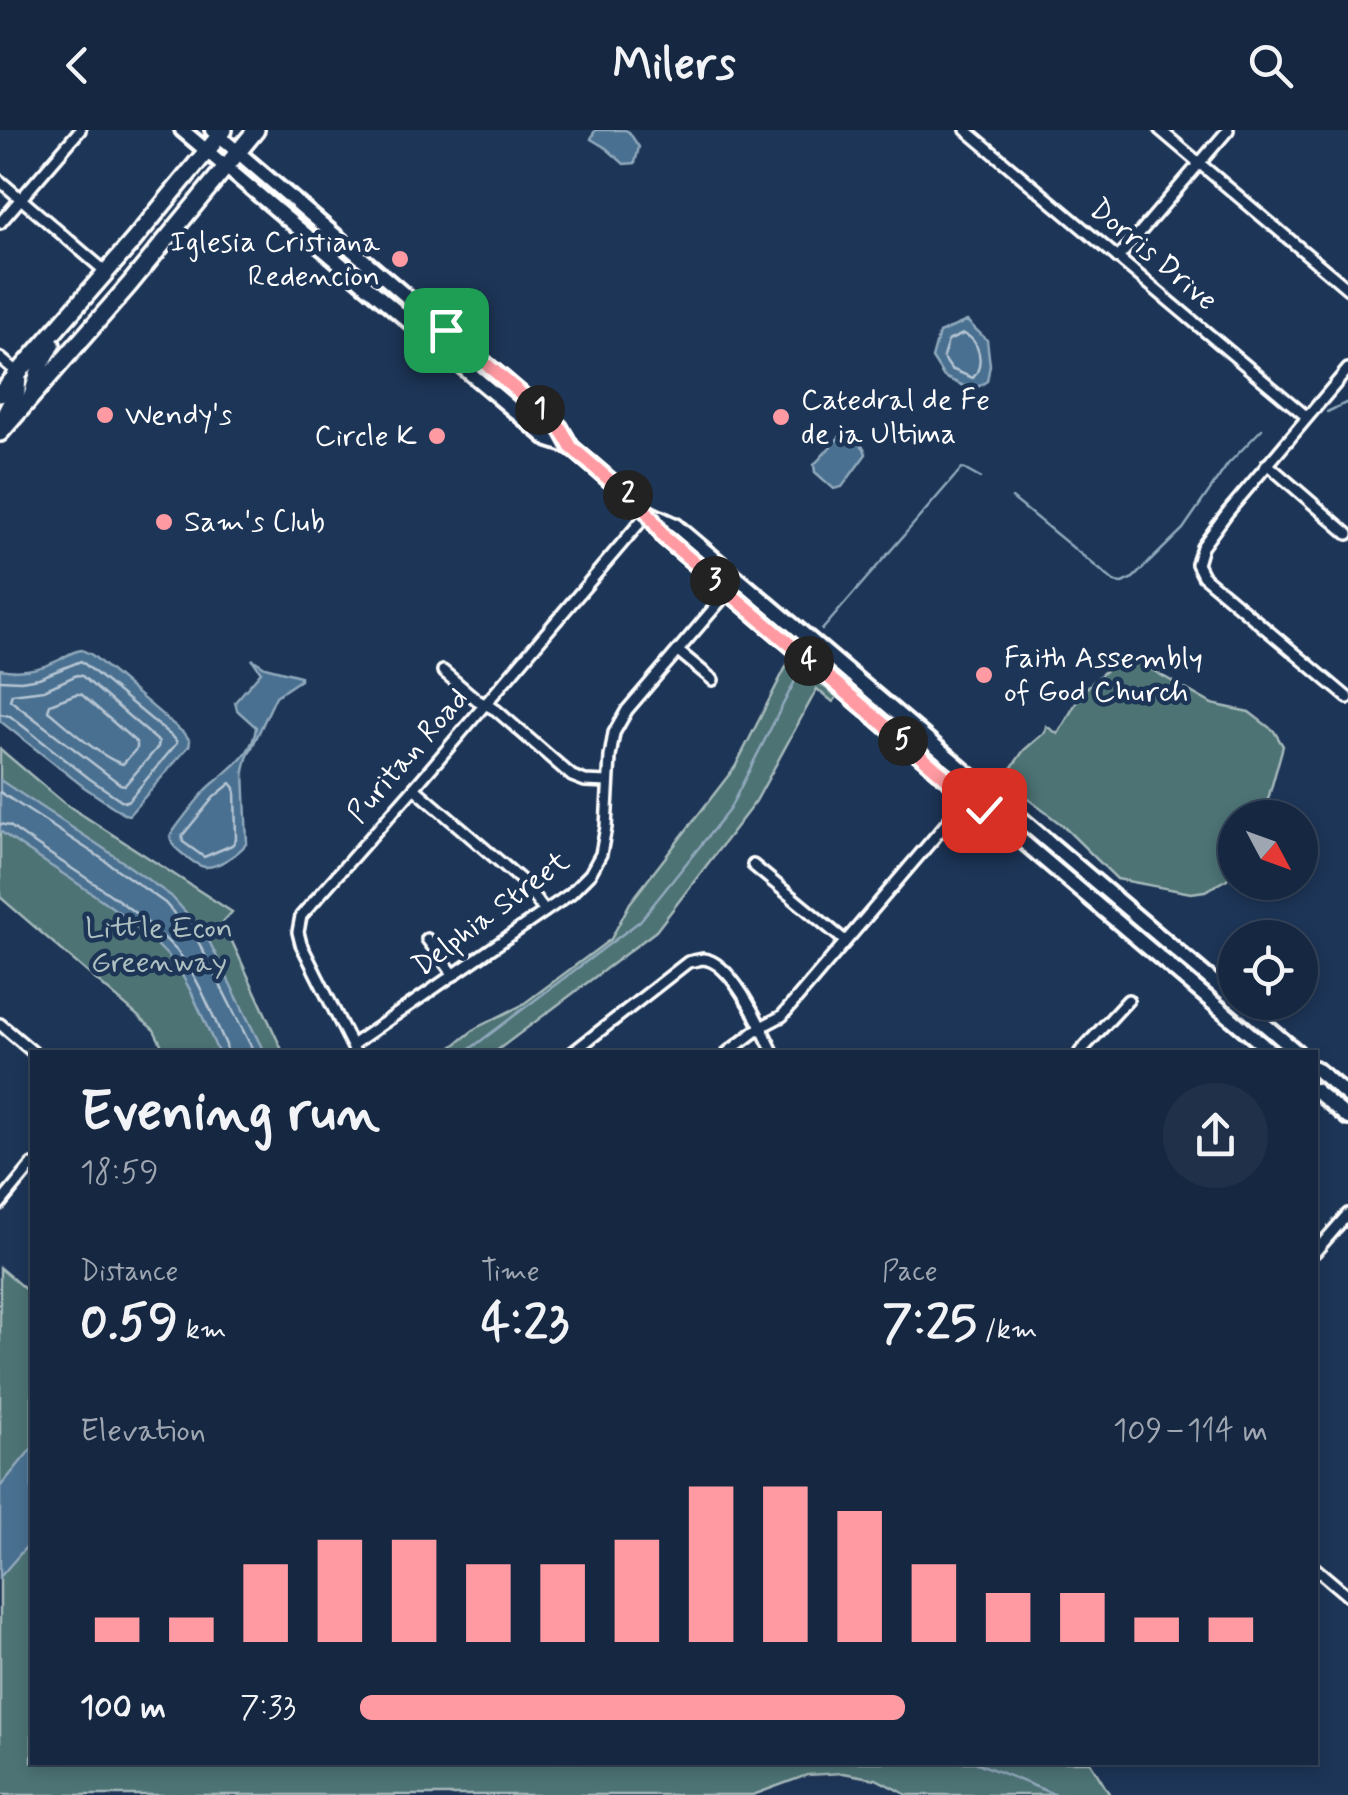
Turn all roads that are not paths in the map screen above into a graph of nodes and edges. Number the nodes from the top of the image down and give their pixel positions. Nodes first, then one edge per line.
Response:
1 (80, 130) edge
2 (182, 130) edge
3 (256, 130) edge
4 (966, 130) edge
5 (1160, 130) edge
6 (1228, 130) edge
7 (219, 132) edge
8 (207, 152) junction
9 (239, 152) junction
10 (1199, 163) junction
11 (226, 168) junction
12 (0, 181) edge
13 (21, 199) junction
14 (0, 223) edge
15 (1118, 258) junction
16 (106, 272) junction
17 (1348, 288) edge
18 (72, 311) junction
19 (446, 330) junction
20 (434, 344) junction
21 (0, 358) edge
22 (1348, 370) edge
23 (18, 374) junction
24 (0, 394) edge
25 (33, 395) junction
26 (1307, 417) junction
27 (0, 423) edge
28 (0, 433) edge
29 (571, 447) junction
30 (1267, 464) junction
31 (648, 513) junction
32 (1348, 534) edge
33 (728, 592) junction
34 (678, 651) junction
35 (819, 669) junction
36 (443, 671) dead end
37 (713, 680) dead end
38 (862, 683) junction
39 (1348, 698) edge
40 (485, 704) junction
41 (608, 782) junction
42 (980, 784) junction
43 (414, 788) junction
44 (968, 797) junction
45 (753, 865) dead end
46 (545, 911) junction
47 (427, 939) dead end
48 (845, 941) junction
49 (454, 975) junction
50 (1218, 985) edge
51 (1128, 1000) dead end
52 (1259, 1020) edge
53 (0, 1024) edge
54 (761, 1028) junction
55 (353, 1049) edge
56 (30, 1050) edge
57 (576, 1050) edge
58 (731, 1050) edge
59 (773, 1050) edge
60 (1082, 1050) edge
61 (1269, 1050) edge
62 (1295, 1050) edge
63 (1318, 1071) edge
64 (1318, 1093) edge
65 (1348, 1096) edge
66 (1348, 1118) edge
67 (30, 1167) edge
68 (0, 1204) edge
69 (1348, 1214) edge
70 (1318, 1249) edge
71 (1318, 1571) edge
72 (1348, 1596) edge

1 - 13 street
2 - 8 main road
3 - 9 highway
4 - 15 street, Dorris Drive
5 - 10 street
6 - 10 street
7 - 8 highway
7 - 9 main road
8 - 11 main road
8 - 16 highway
9 - 11 highway
9 - 19 main road
10 - 15 street
10 - 17 street
11 - 20 main road
11 - 25 highway
12 - 13 street
13 - 14 street
13 - 16 street
15 - 26 street, Dorris Drive
16 - 18 highway
18 - 23 highway
18 - 25 highway
19 - 20 street
19 - 29 main road
20 - 29 main road
21 - 23 street
22 - 26 street
23 - 24 highway
23 - 27 highway
25 - 28 highway
26 - 30 street
29 - 31 main road
30 - 32 street
30 - 39 street
31 - 33 main road
31 - 38 main road
31 - 40 street, Puritan Road
33 - 34 street, Delphia Street
33 - 35 main road
34 - 37 street
34 - 41 street, Delphia Street
35 - 38 main road
35 - 44 main road
36 - 40 street
38 - 42 main road
40 - 41 street
40 - 43 street, Puritan Road
41 - 46 street, Delphia Street
42 - 44 street
42 - 50 main road
43 - 46 street
43 - 55 street, Puritan Road
44 - 48 street
44 - 61 main road
45 - 48 street
46 - 49 street, Delphia Street
47 - 49 street
48 - 54 street
49 - 55 street, Delphia Street
51 - 60 street
52 - 62 main road
53 - 56 street
54 - 57 street
54 - 58 street
54 - 59 street
63 - 65 main road
64 - 66 main road
67 - 68 street
69 - 70 street
71 - 72 street

